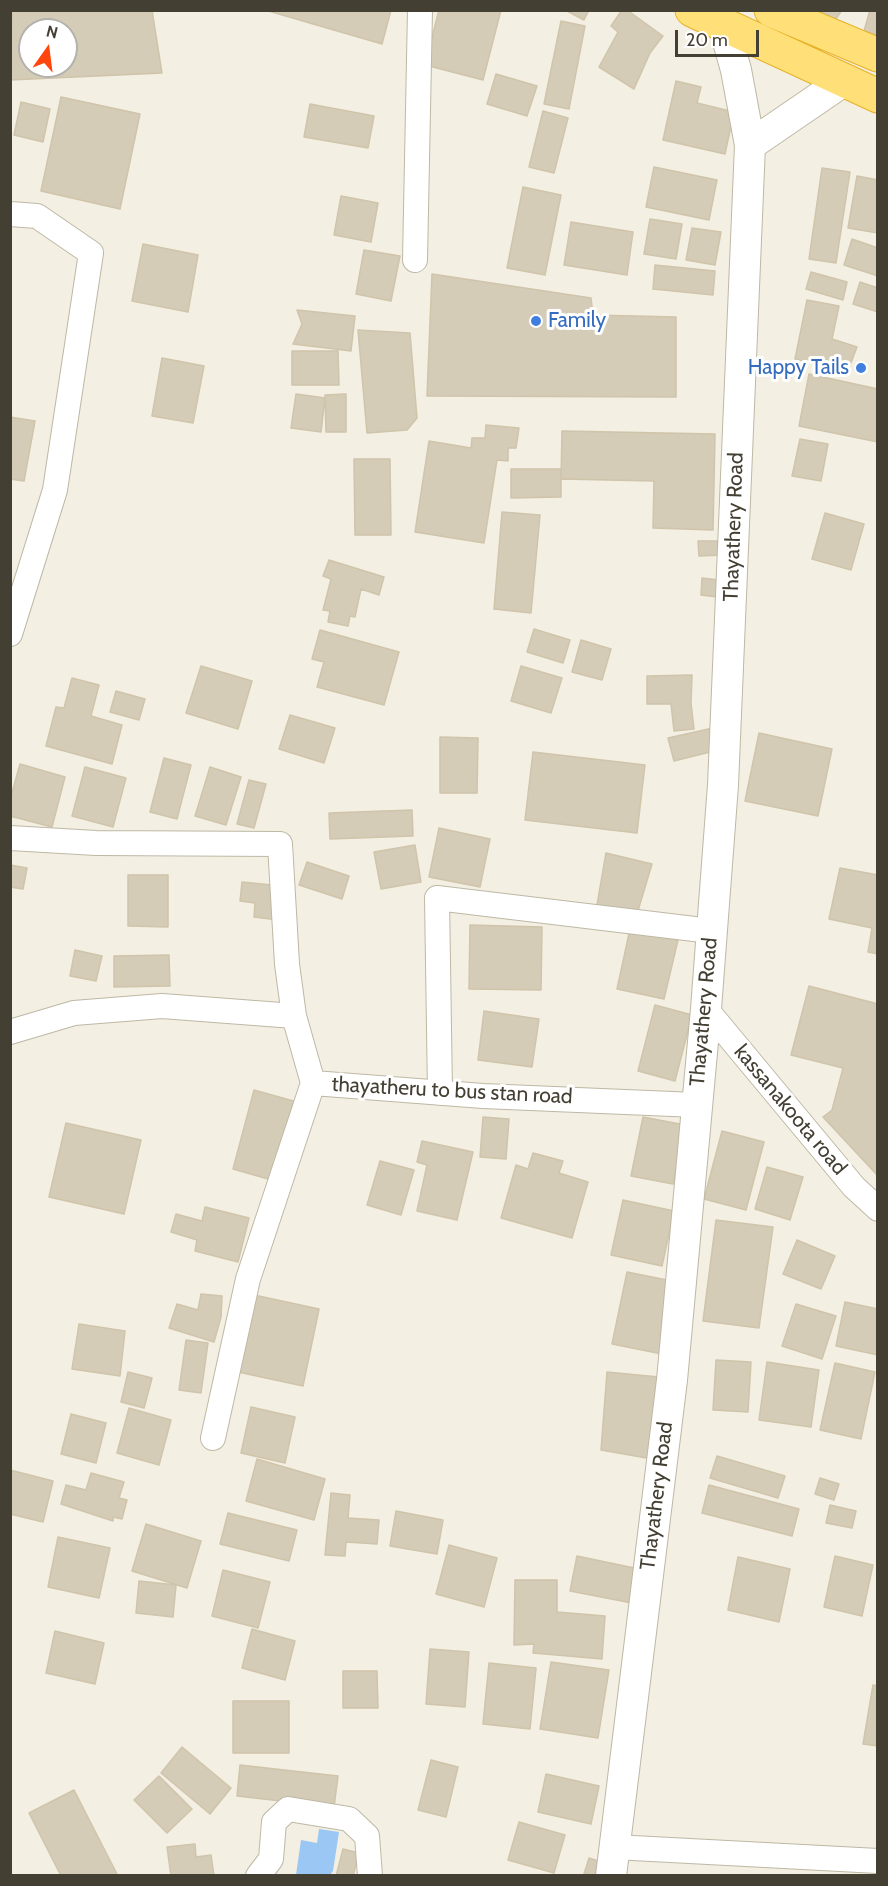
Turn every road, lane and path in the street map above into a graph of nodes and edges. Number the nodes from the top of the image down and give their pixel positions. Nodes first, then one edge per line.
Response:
1 (420, 10) edge
2 (692, 10) edge
3 (771, 10) edge
4 (723, 27) junction
5 (870, 53) edge
6 (842, 82) junction
7 (878, 96) edge
8 (750, 145) junction
9 (10, 214) edge
10 (415, 260) dead end
11 (10, 634) edge
12 (10, 838) edge
13 (711, 931) junction
14 (706, 1009) junction
15 (294, 1016) junction
16 (10, 1032) edge
17 (313, 1083) junction
18 (440, 1093) junction
19 (696, 1105) junction
20 (878, 1209) edge
21 (213, 1438) dead end
22 (612, 1861) edge
23 (878, 1861) edge
24 (258, 1875) edge
25 (370, 1875) edge

1 - 10 street
2 - 4 highway
3 - 5 highway
4 - 6 highway
4 - 8 street, Thayathery Road
5 - 6 highway
6 - 7 highway
6 - 8 street
8 - 13 street, Thayathery Road
9 - 11 street
12 - 15 street, thayatheru to bus stan road
13 - 14 street, Thayathery Road
13 - 18 street
14 - 19 street, Thayathery Road
14 - 20 street, kassanakoota road
15 - 16 street
15 - 17 street, thayatheru to bus stan road
17 - 18 street, thayatheru to bus stan road
17 - 21 street
18 - 19 street, thayatheru to bus stan road
19 - 22 street, Thayathery Road
22 - 23 street
24 - 25 street

